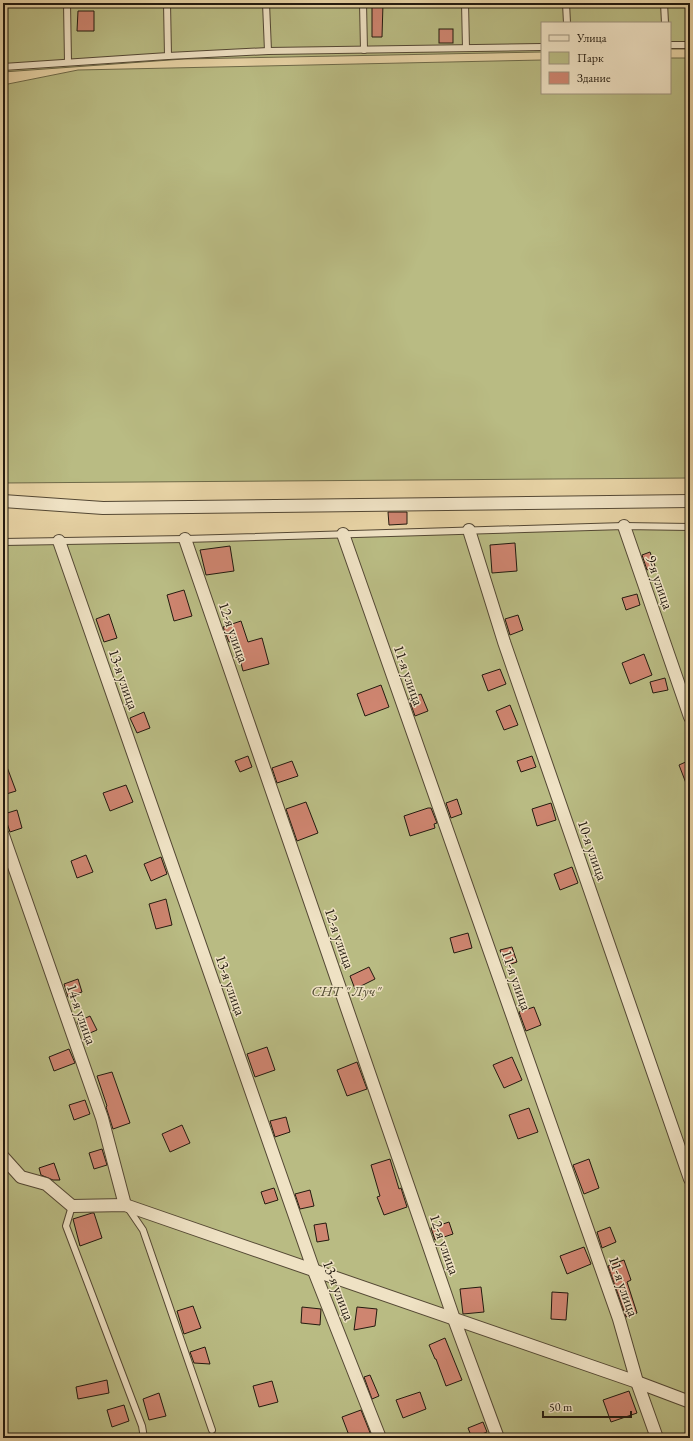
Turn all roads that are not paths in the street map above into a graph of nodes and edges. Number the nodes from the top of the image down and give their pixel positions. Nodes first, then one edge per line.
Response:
1 (66, 3) edge
2 (167, 3) edge
3 (266, 3) edge
4 (363, 3) edge
5 (465, 3) edge
6 (566, 3) edge
7 (664, 3) edge
8 (567, 22) edge
9 (665, 22) edge
10 (671, 45) edge
11 (690, 45) edge
12 (541, 47) edge
13 (466, 48) junction
14 (364, 50) junction
15 (268, 52) junction
16 (168, 56) junction
17 (68, 62) junction
18 (3, 67) edge
19 (3, 501) edge
20 (690, 501) edge
21 (624, 526) junction
22 (690, 527) edge
23 (469, 530) junction
24 (343, 534) junction
25 (184, 539) junction
26 (59, 541) junction
27 (3, 542) edge
28 (690, 717) edge
29 (3, 835) edge
30 (3, 1157) edge
31 (690, 1179) edge
32 (125, 1205) junction
33 (72, 1206) junction
34 (314, 1271) junction
35 (454, 1319) junction
36 (637, 1382) junction
37 (690, 1402) edge
38 (212, 1430) dead end
39 (144, 1438) edge
40 (380, 1438) edge
41 (498, 1438) edge
42 (657, 1438) edge

1 - 17 lane
2 - 16 lane
3 - 15 lane
4 - 14 lane
5 - 13 lane
6 - 8 lane
7 - 9 lane
10 - 11 lane
12 - 13 lane
13 - 14 lane
14 - 15 lane
15 - 16 lane
16 - 17 lane
17 - 18 lane
19 - 20 street
21 - 22 lane
21 - 23 lane
21 - 28 street, 9-я улица
23 - 24 lane
23 - 31 street, 10-я улица
24 - 25 lane
24 - 36 street, 11-я улица
25 - 26 lane
25 - 35 street, 12-я улица
26 - 27 lane
26 - 34 street, 13-я улица
29 - 32 street, 14-я улица
30 - 33 street
32 - 33 street
32 - 34 street
32 - 38 lane
33 - 39 lane
34 - 35 street
34 - 40 street, 13-я улица
35 - 36 street
35 - 41 street, 12-я улица
36 - 37 street
36 - 42 street, 11-я улица

